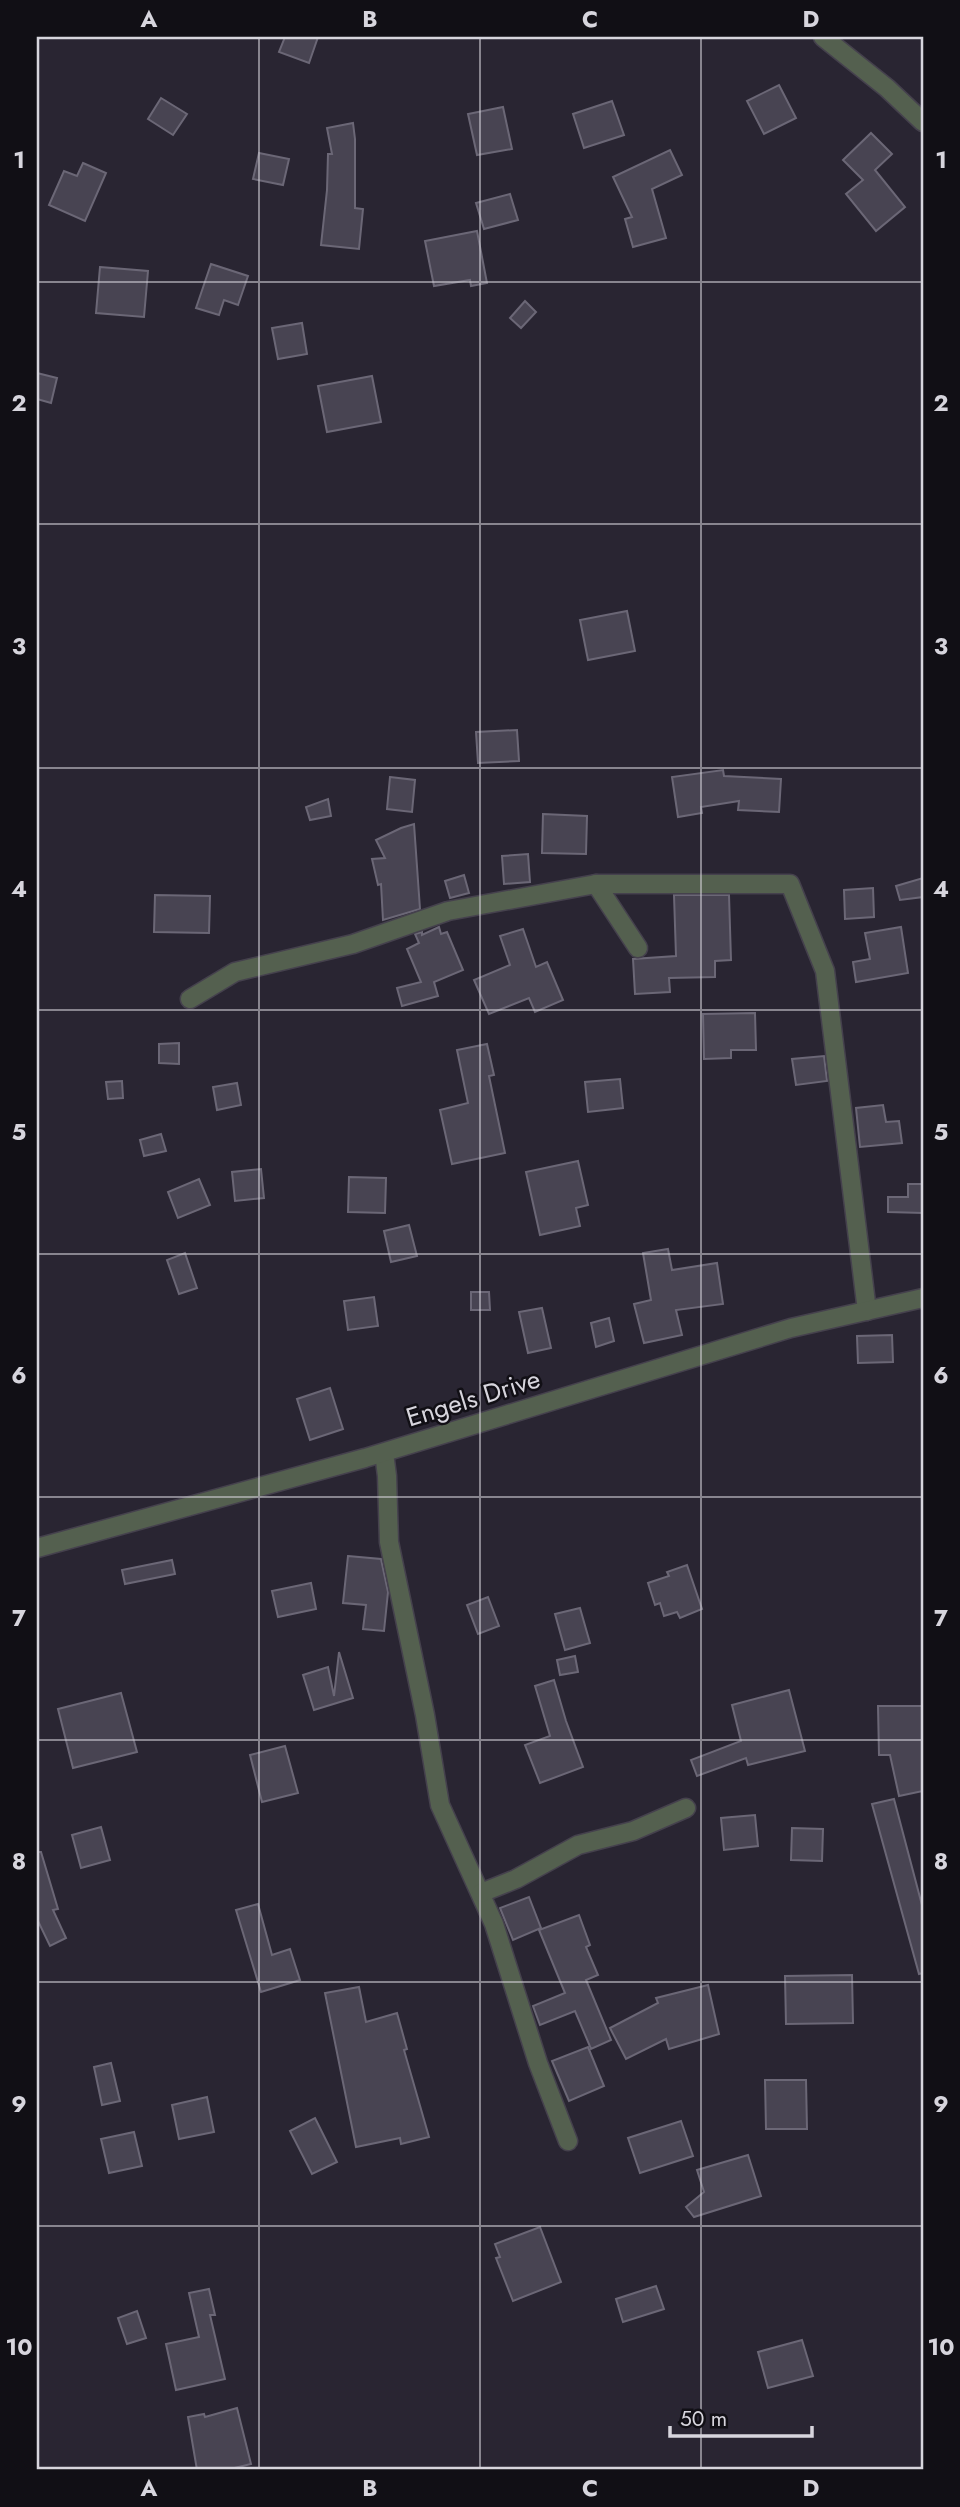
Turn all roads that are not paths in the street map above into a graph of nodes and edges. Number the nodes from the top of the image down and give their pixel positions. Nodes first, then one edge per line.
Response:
1 (823, 37) edge
2 (923, 122) edge
3 (596, 884) junction
4 (638, 948) dead end
5 (190, 999) dead end
6 (923, 1298) edge
7 (867, 1311) junction
8 (384, 1453) junction
9 (37, 1548) edge
10 (686, 1808) dead end
11 (481, 1893) junction
12 (568, 2141) dead end

1 - 2 street
3 - 4 street
3 - 5 street
3 - 7 street
6 - 7 street, Engels Drive
7 - 8 street, Engels Drive
8 - 9 street, Engels Drive
8 - 11 street
10 - 11 street
11 - 12 street

